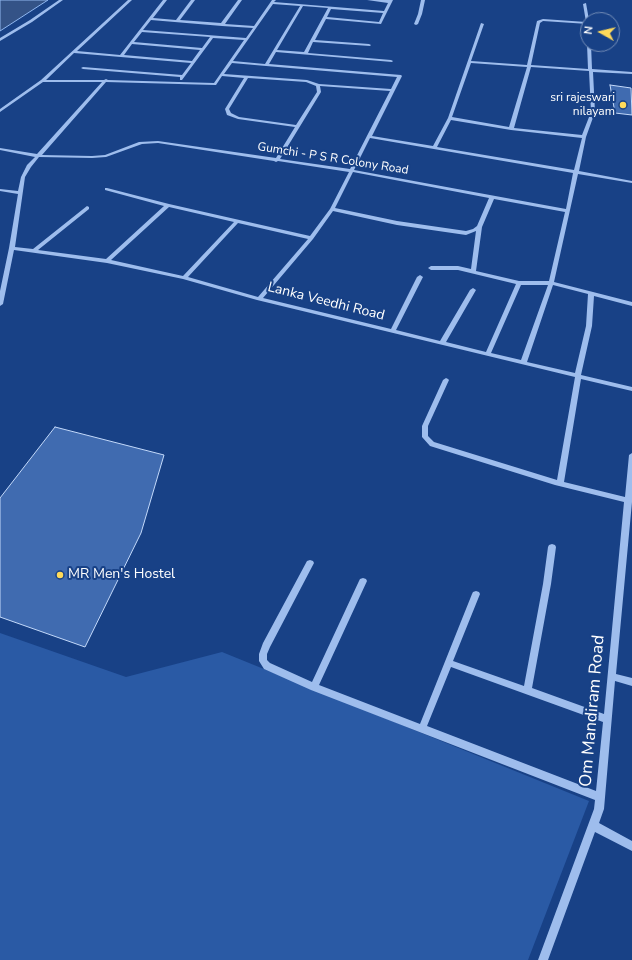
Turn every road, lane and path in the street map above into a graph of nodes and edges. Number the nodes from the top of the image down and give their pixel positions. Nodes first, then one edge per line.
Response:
1 (61, 0) edge
2 (130, 0) edge
3 (165, 0) edge
4 (193, 0) edge
5 (236, 0) edge
6 (240, 0) edge
7 (369, 0) edge
8 (423, 0) edge
9 (391, 1) edge
10 (273, 2) edge
11 (585, 4) dead end
12 (302, 5) junction
13 (330, 8) junction
14 (386, 12) junction
15 (586, 12) edge
16 (324, 18) junction
17 (150, 19) junction
18 (177, 21) junction
19 (580, 22) edge
20 (416, 24) dead end
21 (482, 24) dead end
22 (222, 25) junction
23 (255, 27) junction
24 (140, 31) junction
25 (212, 37) junction
26 (246, 39) junction
27 (0, 40) edge
28 (312, 41) junction
29 (131, 43) junction
30 (369, 45) dead end
31 (203, 49) junction
32 (274, 51) junction
33 (74, 52) junction
34 (590, 52) edge
35 (305, 54) junction
36 (121, 56) junction
37 (391, 61) dead end
38 (194, 62) junction
39 (230, 62) junction
40 (470, 62) junction
41 (266, 65) junction
42 (529, 66) junction
43 (83, 68) dead end
44 (591, 71) junction
45 (632, 73) edge
46 (221, 75) junction
47 (183, 76) junction
48 (247, 77) junction
49 (106, 80) junction
50 (42, 81) junction
51 (179, 82) junction
52 (318, 85) junction
53 (393, 90) junction
54 (0, 111) edge
55 (450, 118) junction
56 (296, 126) junction
57 (511, 128) junction
58 (370, 137) junction
59 (584, 137) junction
60 (434, 148) junction
61 (0, 149) edge
62 (38, 156) junction
63 (276, 161) junction
64 (353, 171) junction
65 (576, 172) junction
66 (632, 182) edge
67 (0, 190) edge
68 (107, 190) dead end
69 (21, 192) junction
70 (492, 197) junction
71 (168, 205) junction
72 (87, 208) dead end
73 (332, 209) junction
74 (568, 211) junction
75 (237, 221) junction
76 (479, 227) junction
77 (311, 238) junction
78 (12, 248) junction
79 (35, 250) junction
80 (107, 261) junction
81 (431, 268) dead end
82 (3, 271) edge
83 (473, 272) junction
84 (420, 277) dead end
85 (184, 278) junction
86 (519, 283) junction
87 (551, 283) junction
88 (473, 290) dead end
89 (591, 293) junction
90 (259, 299) junction
91 (0, 304) edge
92 (632, 304) edge
93 (393, 331) junction
94 (442, 343) junction
95 (488, 354) junction
96 (523, 363) junction
97 (578, 376) junction
98 (446, 380) dead end
99 (632, 389) edge
100 (632, 455) edge
101 (631, 481) edge
102 (560, 483) junction
103 (629, 501) junction
104 (552, 547) dead end
105 (310, 563) dead end
106 (363, 581) dead end
107 (476, 594) dead end
108 (449, 663) junction
109 (611, 676) junction
110 (632, 682) edge
111 (314, 687) junction
112 (527, 691) junction
113 (607, 719) junction
114 (422, 729) junction
115 (600, 797) junction
116 (593, 825) junction
117 (632, 846) edge
118 (543, 960) edge

1 - 27 street
2 - 33 street
3 - 17 street
4 - 18 street
5 - 6 street
6 - 22 street
7 - 9 street
8 - 20 street
9 - 14 street
10 - 12 street
10 - 23 street
11 - 15 street
12 - 13 street
12 - 32 street
13 - 14 street
13 - 16 street
14 - 16 street
16 - 28 street
17 - 18 street
17 - 24 street
18 - 22 street
19 - 42 street
21 - 40 street
22 - 23 street
23 - 26 street
24 - 25 street
24 - 29 street
25 - 26 street
25 - 31 street
26 - 39 street
28 - 30 street
28 - 35 street
29 - 31 street
29 - 36 street
31 - 38 street
32 - 35 street
32 - 41 street
33 - 36 street
33 - 50 street
34 - 44 street
35 - 37 street
36 - 38 street
38 - 47 street
39 - 41 street
39 - 46 street
40 - 42 street
40 - 55 street
41 - 53 street
42 - 44 street
42 - 57 street
43 - 47 street
44 - 45 street
44 - 59 street
46 - 48 street
46 - 51 street
47 - 51 street
48 - 52 street
48 - 56 street
49 - 50 street
49 - 51 street
49 - 62 street
50 - 54 street
52 - 53 street
52 - 56 street
53 - 58 street
55 - 57 street
55 - 60 street
56 - 63 street
57 - 59 street
58 - 60 street
58 - 64 street
59 - 65 street
60 - 65 street
61 - 62 street, Gumchi - P S R Colony Road
62 - 63 street, Gumchi - P S R Colony Road
62 - 69 street
63 - 64 street, Gumchi - P S R Colony Road
64 - 70 street, Gumchi - P S R Colony Road
64 - 73 street
65 - 66 street
65 - 74 street
67 - 69 street
68 - 71 street
69 - 78 street
70 - 74 street, Gumchi - P S R Colony Road
70 - 76 street
71 - 75 street
71 - 80 street
72 - 79 street
73 - 76 street
73 - 77 street
74 - 87 street
75 - 77 street
75 - 85 street
76 - 83 street
77 - 90 street
78 - 79 street, Lanka Veedhi Road
78 - 82 street
79 - 80 street, Lanka Veedhi Road
80 - 85 street, Lanka Veedhi Road
81 - 83 street
82 - 91 street
83 - 86 street
84 - 93 street
85 - 90 street, Lanka Veedhi Road
86 - 87 street
86 - 95 street
87 - 89 street
87 - 96 street
88 - 94 street
89 - 92 street
89 - 97 street
90 - 93 street, Lanka Veedhi Road
93 - 94 street, Lanka Veedhi Road
94 - 95 street, Lanka Veedhi Road
95 - 96 street, Lanka Veedhi Road
96 - 97 street, Lanka Veedhi Road
97 - 99 street, Lanka Veedhi Road
97 - 102 street
98 - 102 street
100 - 101 street, Om Mandiram Road
101 - 103 street, Om Mandiram Road
102 - 103 street
103 - 109 street, Om Mandiram Road
104 - 112 street
105 - 111 street
106 - 111 street
107 - 108 street
108 - 112 street
108 - 114 street
109 - 110 street
109 - 113 street, Om Mandiram Road
111 - 114 street
112 - 113 street
113 - 115 street, Om Mandiram Road
114 - 115 street
115 - 116 street, Om Mandiram Road
116 - 117 street
116 - 118 street, Om Mandiram Road

